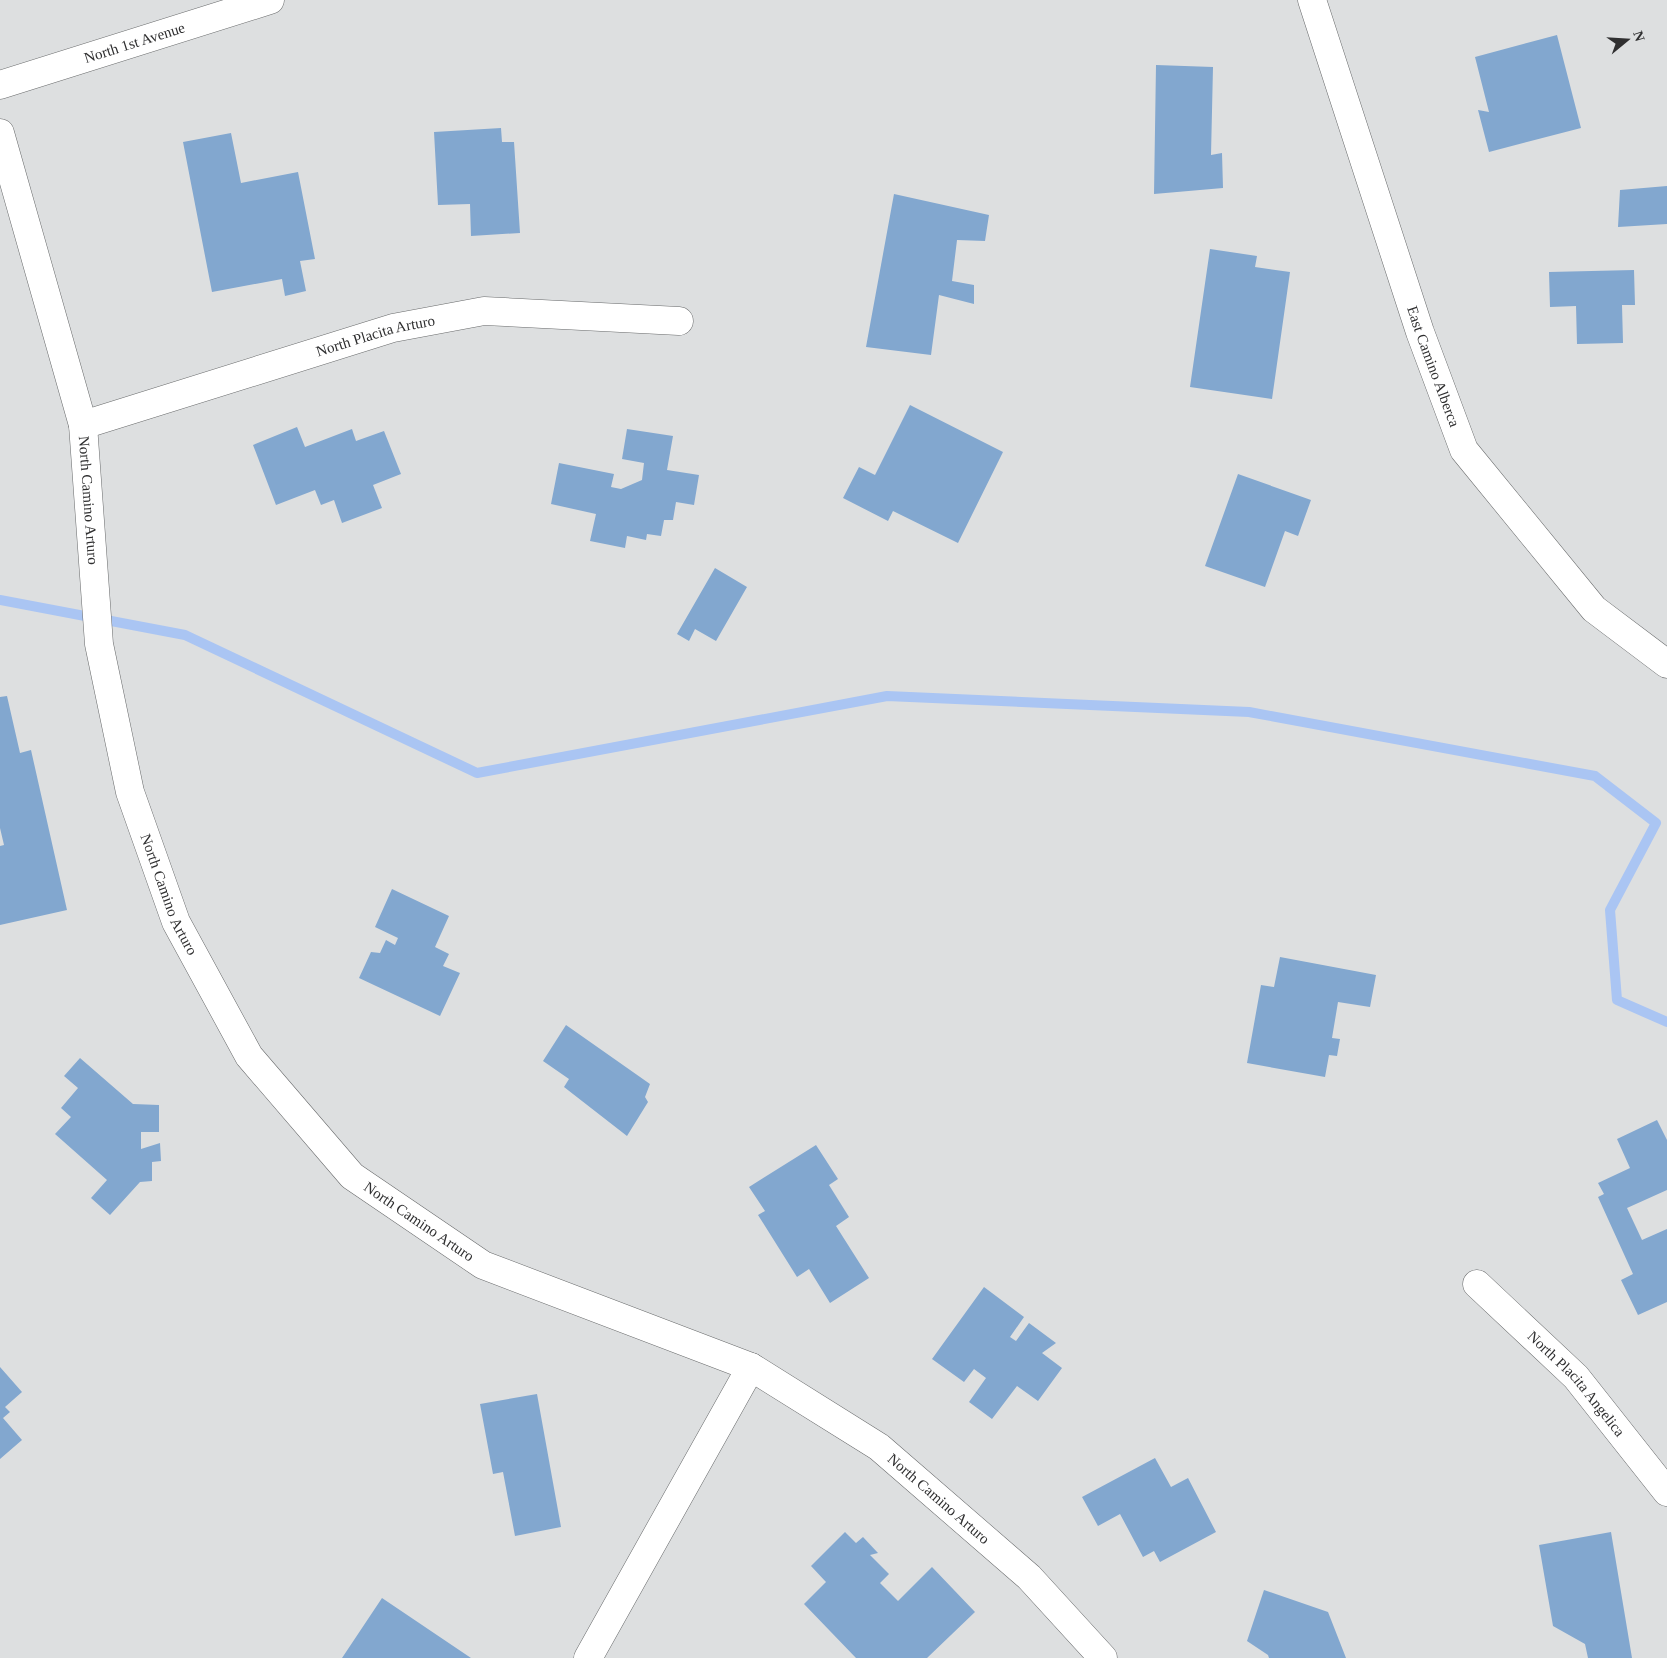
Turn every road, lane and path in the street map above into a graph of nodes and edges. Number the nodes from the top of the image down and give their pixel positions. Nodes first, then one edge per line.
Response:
1 (270, 0) edge
2 (1312, 0) edge
3 (0, 86) edge
4 (0, 133) edge
5 (678, 322) dead end
6 (83, 425) junction
7 (1667, 664) edge
8 (1478, 1284) dead end
9 (752, 1367) junction
10 (1667, 1492) edge
11 (588, 1658) edge
12 (1103, 1658) edge

1 - 3 street, North 1st Avenue
2 - 7 street, East Camino Alberca
4 - 6 street, North Camino Arturo
5 - 6 street, North Placita Arturo
6 - 9 street, North Camino Arturo
8 - 10 street, North Placita Angelica
9 - 11 street
9 - 12 street, North Camino Arturo

